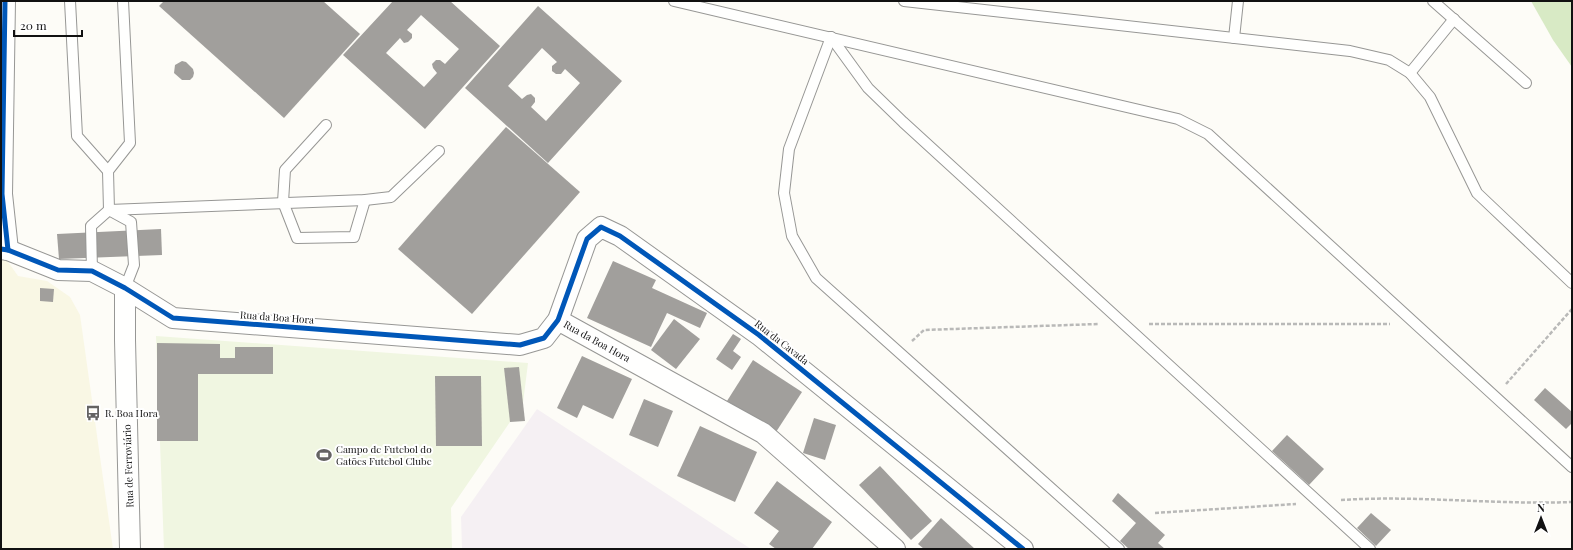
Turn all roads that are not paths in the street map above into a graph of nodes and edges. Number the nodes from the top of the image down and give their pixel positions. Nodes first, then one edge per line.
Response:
1 (5, 1) edge
2 (70, 1) edge
3 (123, 1) edge
4 (674, 1) edge
5 (904, 1) edge
6 (1238, 1) edge
7 (1433, 1) edge
8 (1454, 19) junction
9 (831, 37) junction
10 (1234, 38) junction
11 (1410, 73) junction
12 (1526, 84) dead end
13 (326, 125) dead end
14 (439, 151) dead end
15 (108, 172) junction
16 (365, 200) junction
17 (283, 202) junction
18 (109, 210) junction
19 (4, 249) edge
20 (92, 271) junction
21 (1572, 283) edge
22 (125, 288) junction
23 (558, 320) junction
24 (1572, 466) edge
25 (130, 549) edge
26 (895, 549) edge
27 (1023, 549) edge
28 (1119, 549) edge
29 (1370, 549) edge

1 - 19 street
2 - 15 lane
3 - 15 lane
4 - 9 lane
5 - 10 lane
6 - 10 lane
7 - 8 lane
8 - 11 lane
8 - 12 lane
9 - 24 lane
9 - 28 lane
9 - 29 lane
10 - 11 lane
11 - 21 lane
13 - 17 lane
14 - 16 lane
15 - 18 lane
16 - 17 lane
16 - 17 lane
17 - 18 lane
18 - 20 lane
18 - 22 lane
19 - 20 street, Rua da Boa Hora
20 - 22 street, Rua da Boa Hora
22 - 23 street, Rua da Boa Hora
22 - 25 street, Rua de Ferroviário
23 - 26 street, Rua da Boa Hora
23 - 27 street, Rua da Cavada

